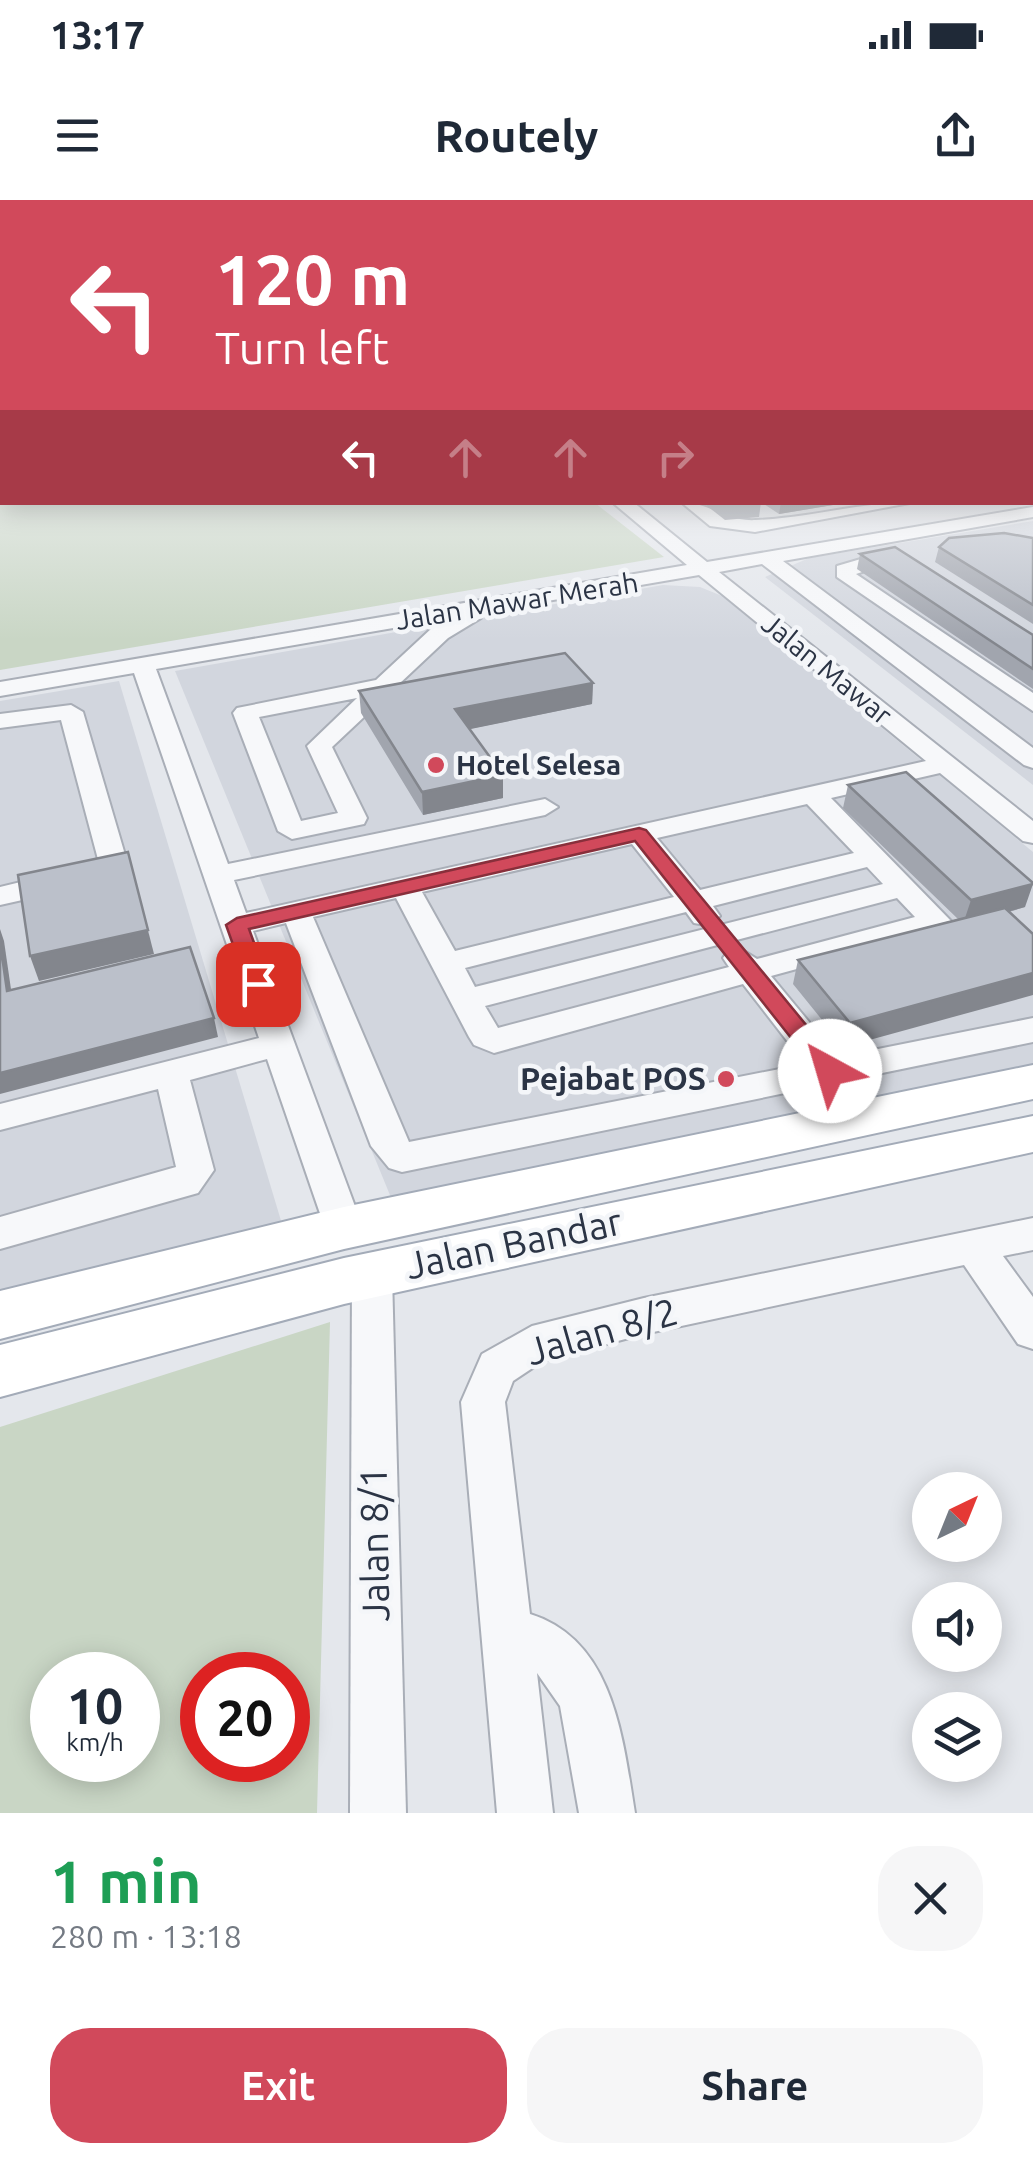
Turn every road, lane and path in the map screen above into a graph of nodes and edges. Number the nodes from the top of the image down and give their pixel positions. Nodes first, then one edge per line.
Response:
1 (625, 505) edge
2 (644, 505) edge
3 (694, 505) edge
4 (761, 505) edge
5 (889, 505) edge
6 (1024, 506) edge
7 (864, 509) junction
8 (785, 522) junction
9 (889, 525) junction
10 (1000, 541) edge
11 (768, 559) junction
12 (707, 563) junction
13 (495, 604) junction
14 (410, 618) junction
15 (440, 633) junction
16 (142, 663) junction
17 (20, 679) edge
18 (381, 686) junction
19 (297, 702) junction
20 (1033, 704) edge
21 (50, 712) junction
22 (12, 719) edge
23 (319, 746) junction
24 (1033, 760) edge
25 (946, 764) junction
26 (901, 774) junction
27 (812, 794) junction
28 (930, 800) edge
29 (545, 806) dead end
30 (1033, 806) edge
31 (639, 834) junction
32 (1033, 835) edge
33 (875, 856) junction
34 (219, 876) junction
35 (405, 887) junction
36 (906, 887) junction
37 (0, 896) edge
38 (694, 902) junction
39 (296, 911) junction
40 (237, 925) junction
41 (720, 934) junction
42 (446, 963) junction
43 (751, 973) junction
44 (466, 1000) junction
45 (1033, 1030) edge
46 (280, 1044) junction
47 (830, 1071) junction
48 (171, 1073) junction
49 (1033, 1082) edge
50 (0, 1117) edge
51 (1033, 1134) edge
52 (344, 1228) junction
53 (0, 1233) edge
54 (1033, 1234) edge
55 (974, 1247) junction
56 (372, 1275) junction
57 (0, 1315) edge
58 (1033, 1332) edge
59 (0, 1371) edge
60 (509, 1633) junction
61 (378, 1813) edge
62 (526, 1813) edge
63 (607, 1813) edge

1 - 12 street, Jalan Mawar
2 - 12 street, Jalan Mawar
3 - 8 street
4 - 8 street
5 - 7 street
6 - 9 street, Jalan Mawar Merah
6 - 11 street, Jalan Mawar Merah
7 - 8 street
7 - 9 street
9 - 12 street, Jalan Mawar Merah
10 - 20 street
11 - 12 street, Jalan Mawar Merah
11 - 24 street
12 - 13 street, Jalan Mawar Merah
12 - 17 street, Jalan Mawar Merah
12 - 25 street, Jalan Mawar
12 - 30 street, Jalan Mawar
13 - 14 street, Jalan Mawar Merah
13 - 15 street
14 - 15 street
14 - 16 street, Jalan Mawar Merah
15 - 18 street
16 - 17 street, Jalan Mawar Merah
16 - 34 street
17 - 21 street
17 - 22 street
18 - 19 street
18 - 23 street
19 - 23 street
19 - 23 street
21 - 22 street
21 - 37 street
25 - 26 street
25 - 32 street, Jalan Mawar
26 - 27 street
26 - 28 street
27 - 31 street
27 - 33 street
29 - 34 street
31 - 35 street
31 - 38 street
33 - 36 street
33 - 38 street
34 - 40 street
35 - 39 street
35 - 42 street
36 - 41 street
36 - 43 street
38 - 41 street
38 - 42 street
39 - 40 street
39 - 47 street
40 - 46 street
41 - 43 street
41 - 44 street
42 - 44 street
43 - 44 street
43 - 47 street
45 - 47 street
46 - 48 street
46 - 52 street
48 - 50 street
48 - 53 street
49 - 52 main road, Jalan Bandar
51 - 56 main road, Jalan Bandar
52 - 57 main road, Jalan Bandar
54 - 55 street, Jalan 8/2
55 - 58 street
55 - 60 street, Jalan 8/2
56 - 59 main road, Jalan Bandar
56 - 61 street, Jalan 8/1
60 - 62 street, Jalan 8/2
60 - 63 street

